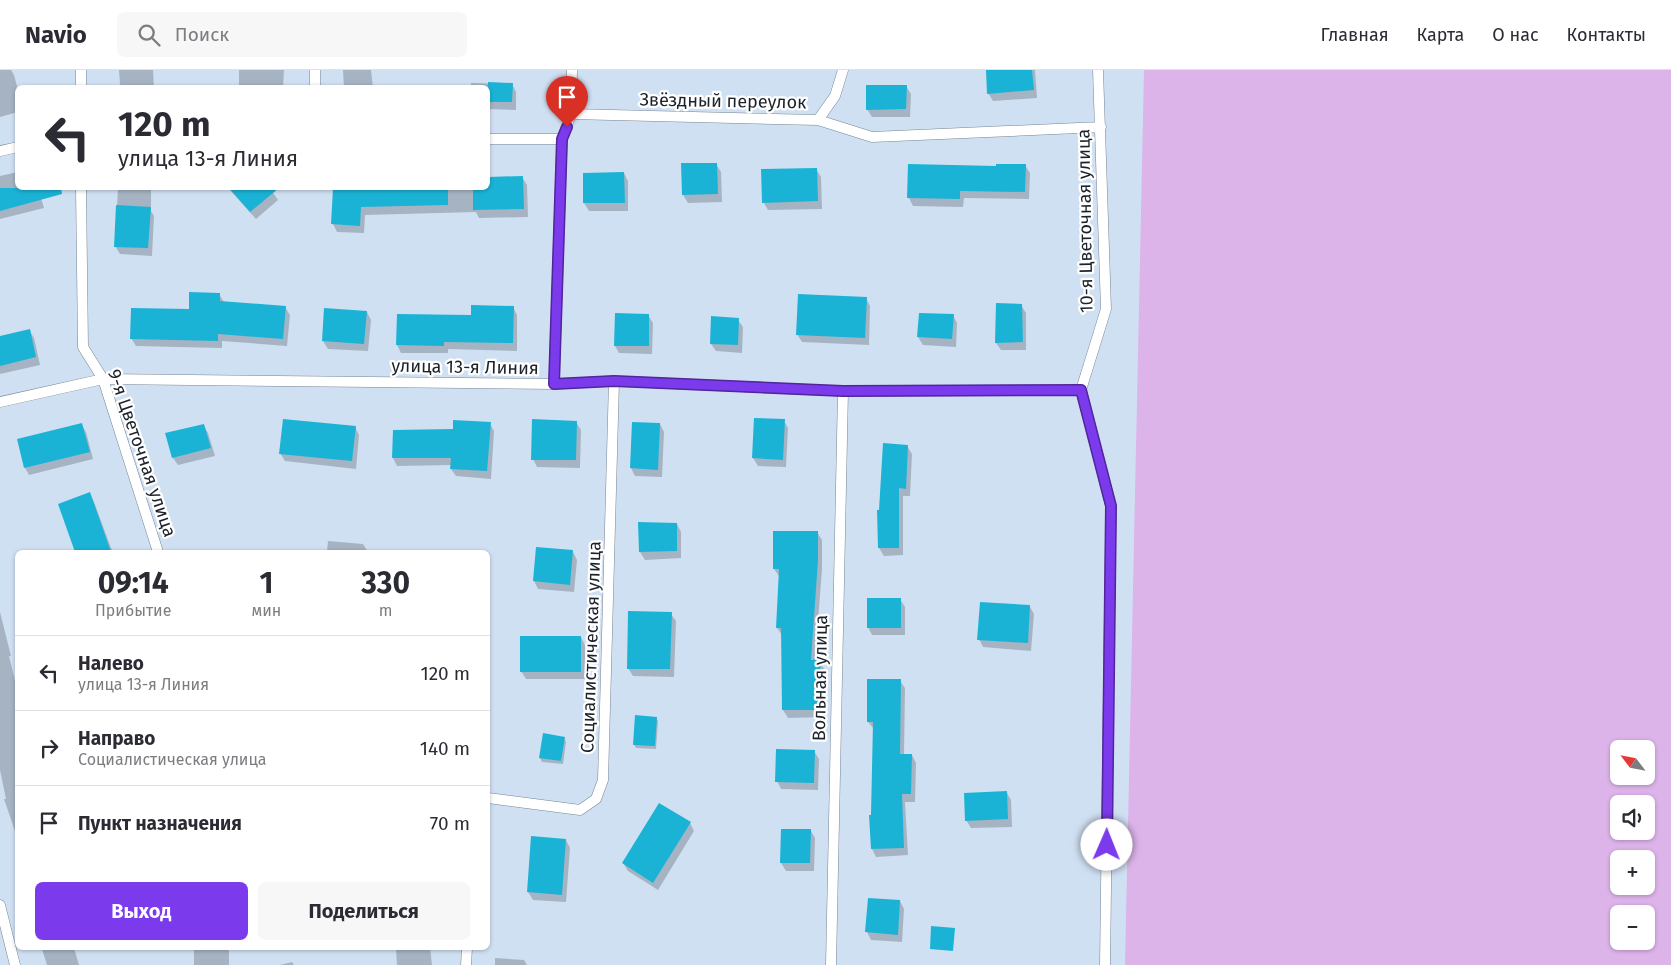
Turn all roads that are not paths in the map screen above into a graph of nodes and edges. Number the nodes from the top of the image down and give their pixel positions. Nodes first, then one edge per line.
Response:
1 (81, 70) edge
2 (315, 70) edge
3 (572, 70) edge
4 (843, 70) edge
5 (1098, 70) edge
6 (81, 85) edge
7 (315, 85) edge
8 (571, 114) junction
9 (818, 120) junction
10 (1101, 127) junction
11 (490, 139) edge
12 (562, 139) junction
13 (15, 148) edge
14 (0, 151) edge
15 (81, 190) edge
16 (103, 379) junction
17 (614, 381) junction
18 (554, 384) junction
19 (1081, 390) junction
20 (843, 391) junction
21 (0, 402) edge
22 (157, 550) edge
23 (490, 798) edge
24 (0, 905) edge
25 (467, 950) edge
26 (15, 965) edge
27 (466, 965) edge
28 (830, 965) edge
29 (1105, 965) edge

1 - 6 lane
2 - 7 lane
3 - 8 lane
4 - 9 lane, Звёздный переулок
5 - 10 lane, 10-я Цветочная улица
8 - 9 lane, Звёздный переулок
8 - 12 lane
9 - 10 lane
10 - 19 lane, 10-я Цветочная улица
11 - 12 lane
12 - 18 lane
13 - 14 lane
15 - 16 lane, 9-я Цветочная улица
16 - 18 lane, улица 13-я Линия
16 - 21 lane, улица 13-я Линия
16 - 22 lane, 9-я Цветочная улица
17 - 18 lane, улица 13-я Линия
17 - 20 lane, улица 13-я Линия
17 - 23 lane, Социалистическая улица
19 - 20 lane, улица 13-я Линия
19 - 29 lane
20 - 28 lane, Вольная улица
24 - 26 lane
25 - 27 lane

